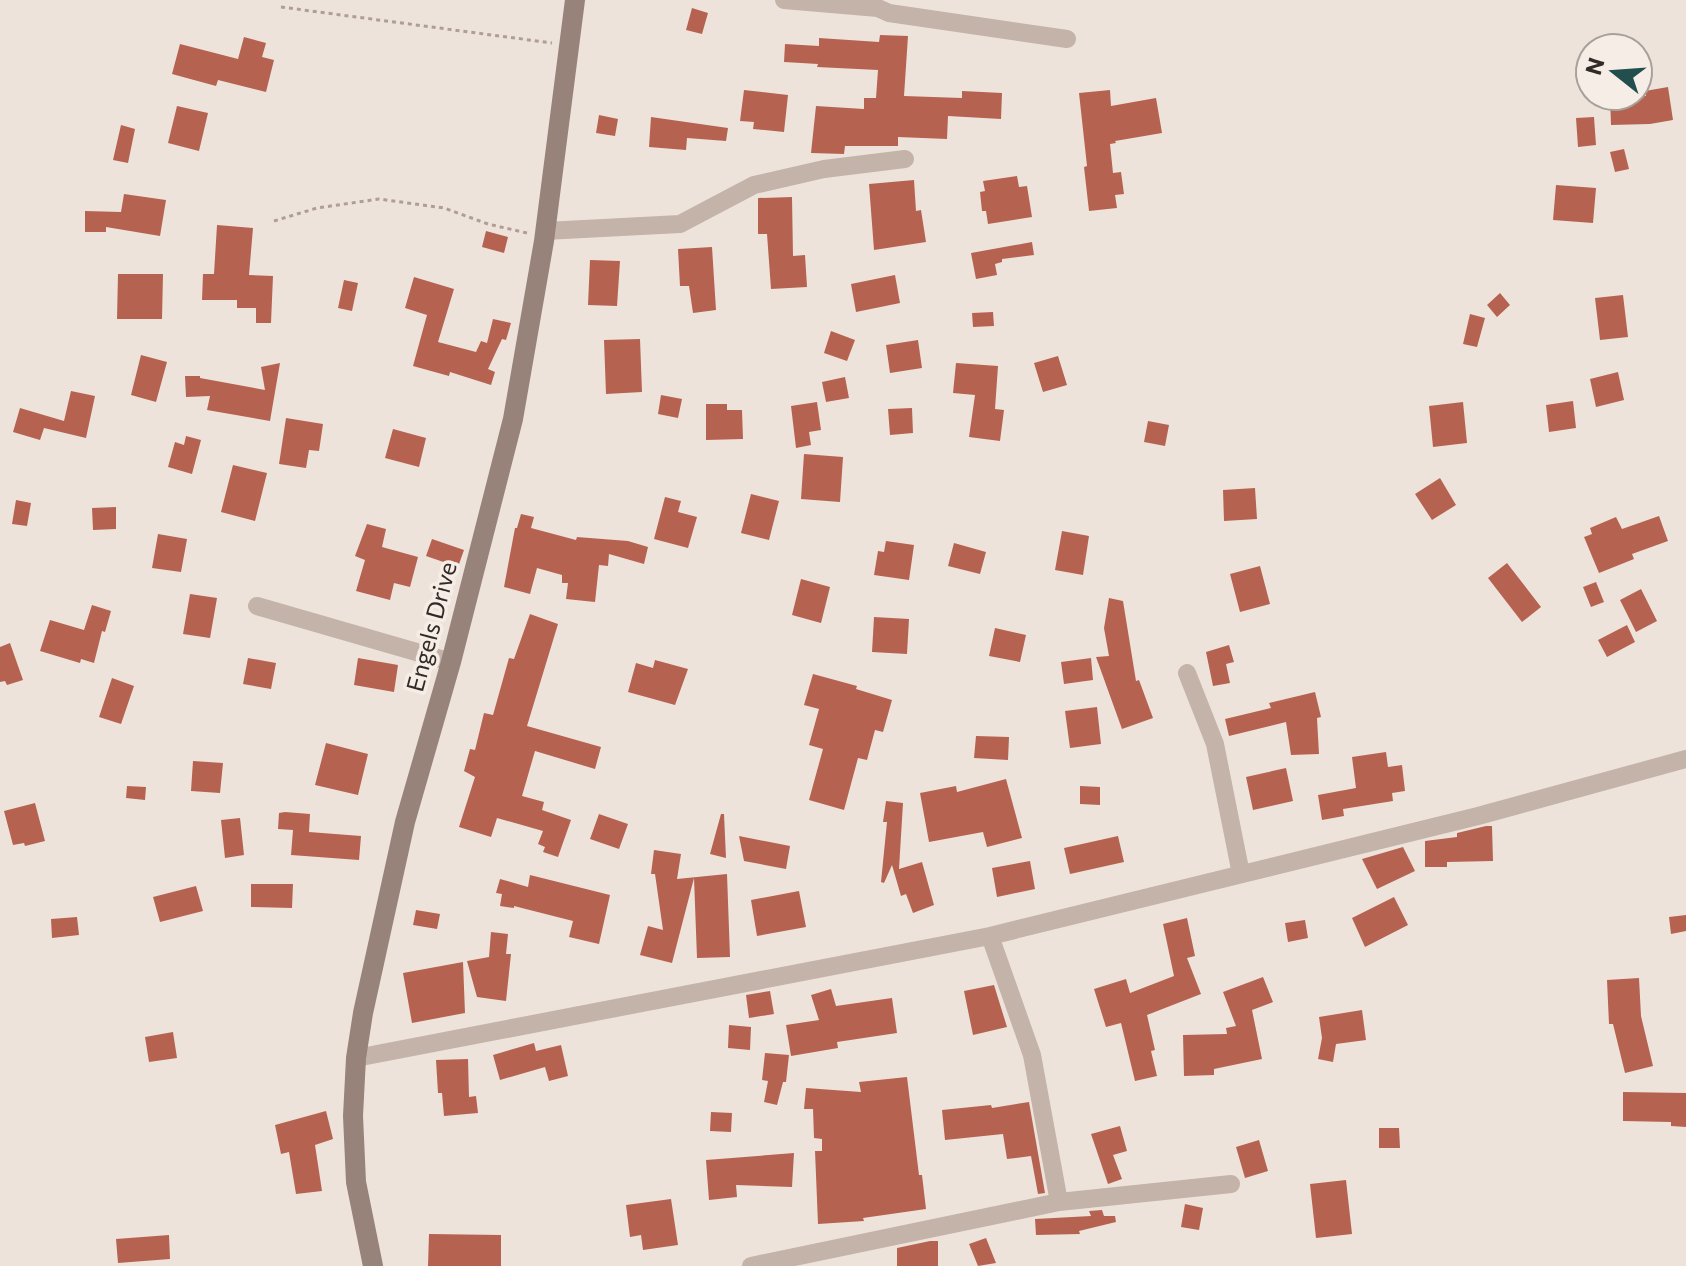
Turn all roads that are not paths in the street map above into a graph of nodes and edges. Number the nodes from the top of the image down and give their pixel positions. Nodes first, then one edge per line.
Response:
1 (575, 0) edge
2 (784, 0) edge
3 (1067, 39) dead end
4 (905, 159) dead end
5 (544, 236) junction
6 (257, 606) dead end
7 (451, 662) junction
8 (1187, 673) dead end
9 (1686, 759) edge
10 (1241, 874) junction
11 (990, 936) junction
12 (356, 1058) junction
13 (1231, 1184) dead end
14 (1059, 1202) junction
15 (373, 1266) edge
16 (751, 1266) edge

1 - 5 street, Engels Drive
2 - 3 street
4 - 5 street
5 - 7 street, Engels Drive
6 - 7 street
7 - 12 street, Engels Drive
8 - 10 street
9 - 10 street
10 - 11 street
11 - 12 street
11 - 14 street
12 - 15 street, Engels Drive
13 - 14 street
14 - 16 street

